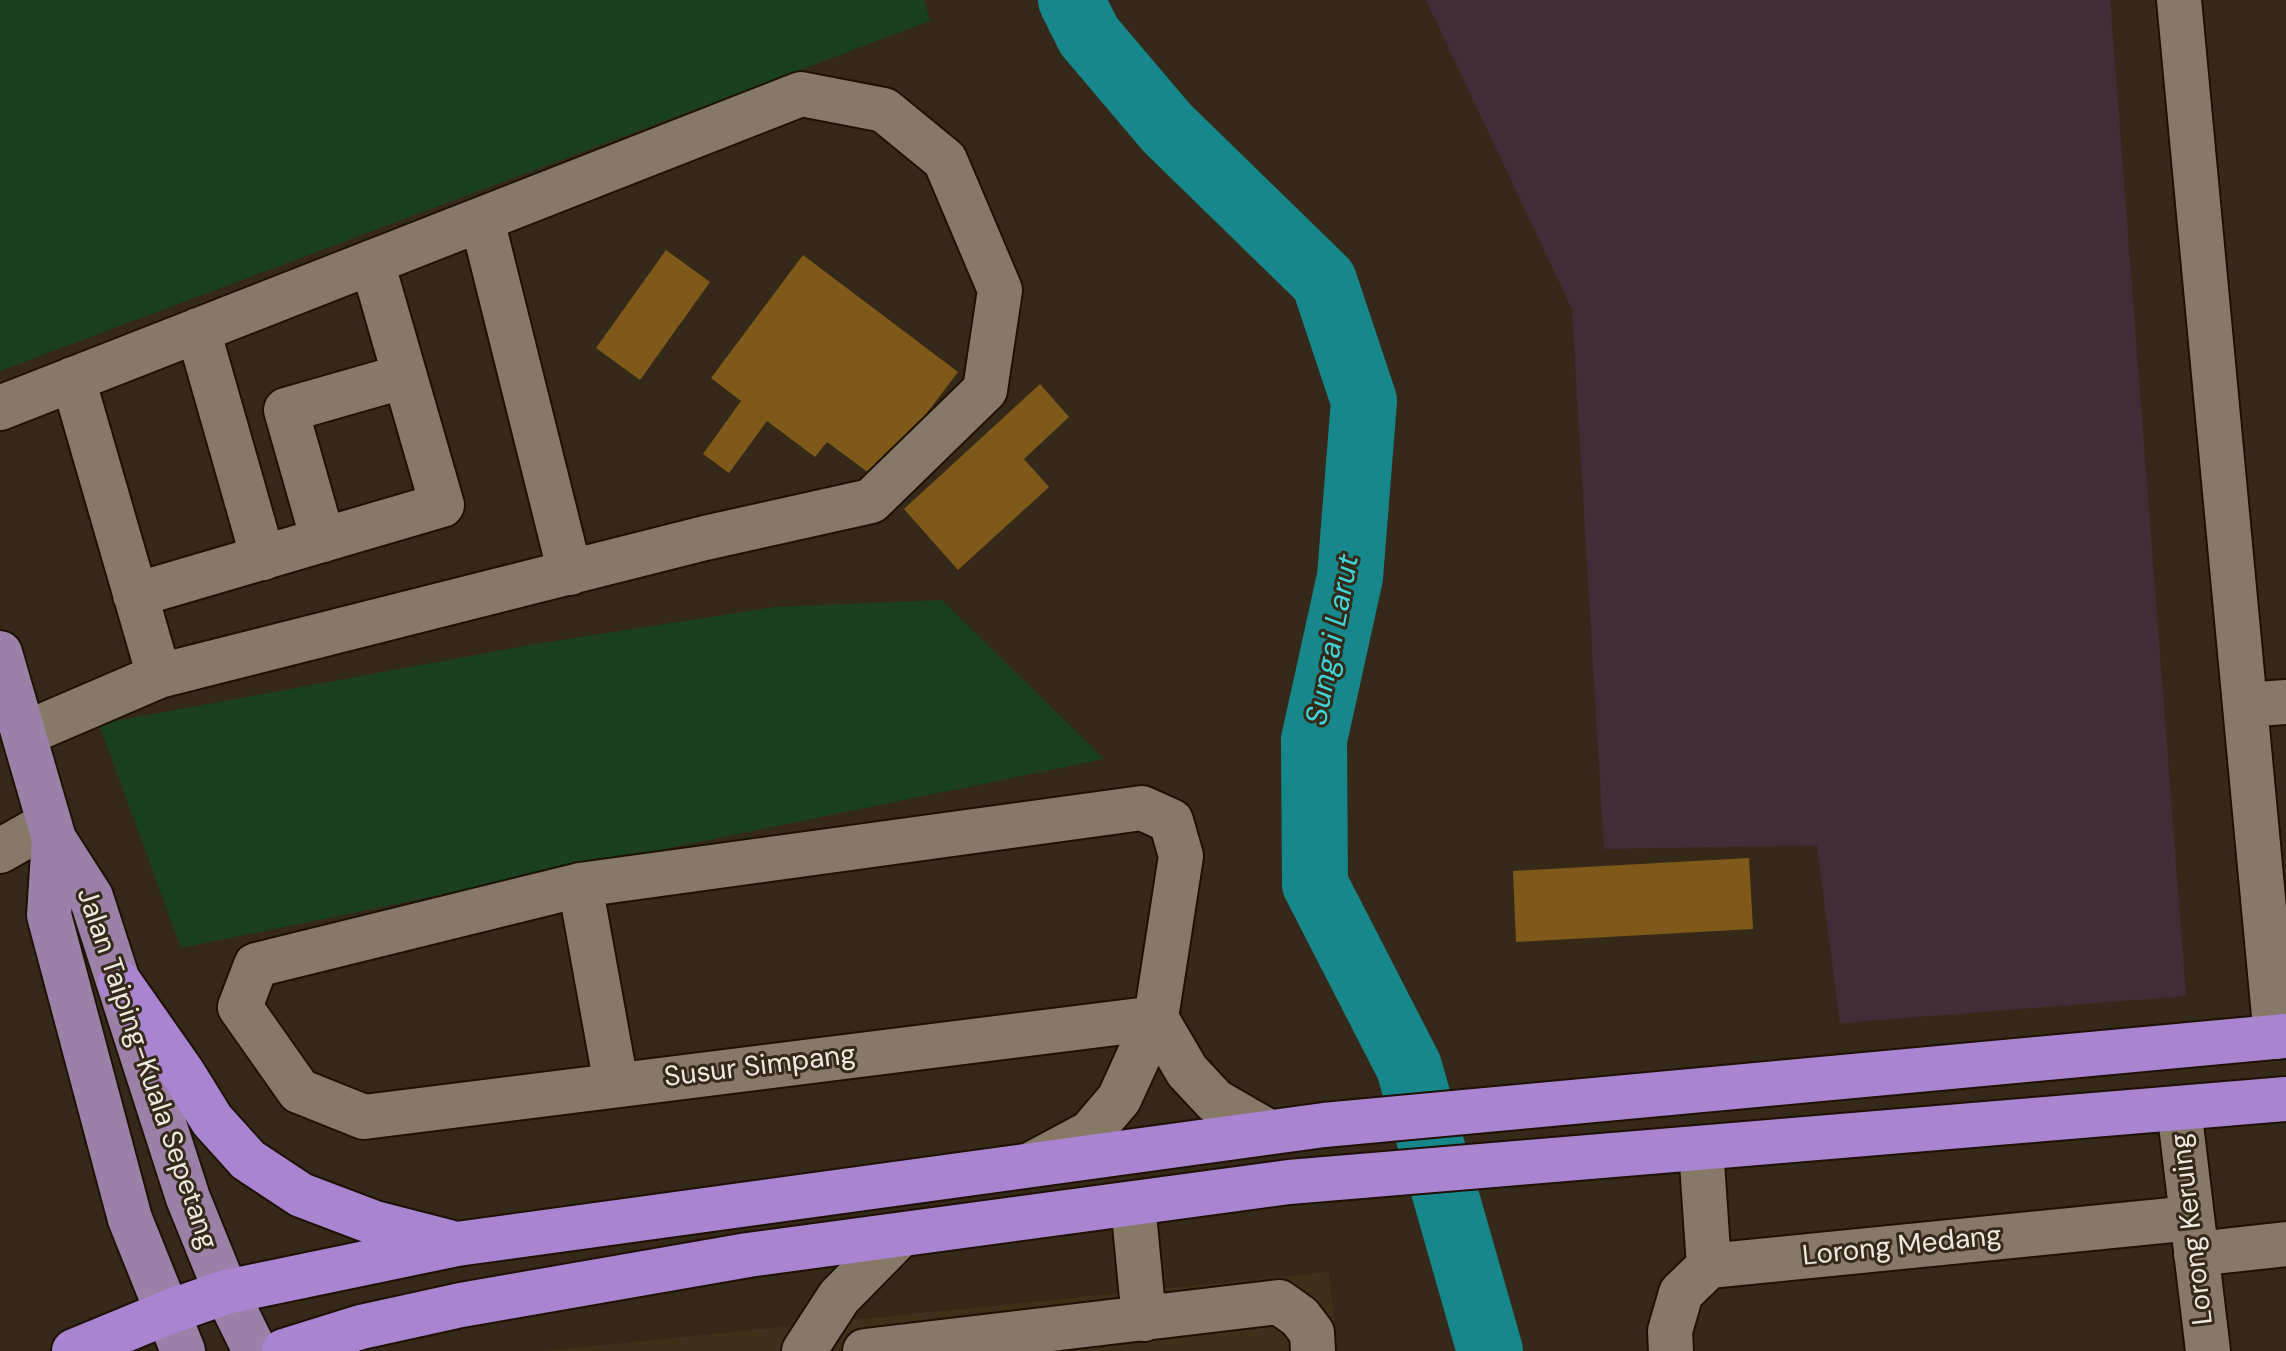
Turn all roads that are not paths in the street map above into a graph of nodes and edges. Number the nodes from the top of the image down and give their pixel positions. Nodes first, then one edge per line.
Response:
1 (2179, 0) edge
2 (482, 220) junction
3 (372, 262) junction
4 (198, 330) junction
5 (405, 376) junction
6 (73, 379) junction
7 (0, 408) edge
8 (323, 540) junction
9 (263, 558) junction
10 (570, 573) junction
11 (135, 595) junction
12 (0, 653) edge
13 (159, 676) junction
14 (2265, 704) edge
15 (24, 734) junction
16 (51, 831) junction
17 (0, 851) edge
18 (580, 885) junction
19 (2274, 889) edge
20 (120, 983) junction
21 (1156, 1018) junction
22 (2281, 1036) edge
23 (616, 1084) junction
24 (2286, 1099) edge
25 (2179, 1108) junction
26 (1267, 1131) junction
27 (1701, 1148) junction
28 (1034, 1163) junction
29 (1133, 1204) junction
30 (900, 1235) junction
31 (2194, 1236) junction
32 (457, 1244) junction
33 (2286, 1244) edge
34 (1709, 1266) junction
35 (226, 1292) junction
36 (461, 1305) junction
37 (1144, 1319) junction
38 (174, 1332) edge
39 (74, 1351) edge
40 (255, 1351) edge
41 (284, 1351) edge
42 (401, 1351) edge
43 (804, 1351) edge
44 (865, 1351) edge
45 (1313, 1351) edge
46 (1671, 1351) edge
47 (2208, 1351) edge

1 - 14 street
2 - 3 street
2 - 10 street
2 - 10 street
3 - 4 street
3 - 5 street
4 - 6 street
4 - 9 street
5 - 8 street
5 - 8 street
6 - 7 street
6 - 11 street
8 - 9 street
9 - 11 street
10 - 13 street
11 - 13 street
12 - 15 main road
13 - 15 street
14 - 19 street
15 - 16 main road
16 - 17 street
16 - 20 main road, Jalan Taiping-Kuala Sepetang
16 - 38 main road, Jalan Taiping-Kuala Sepetang
18 - 21 street
18 - 23 street
18 - 23 street, Susur Simpang
19 - 22 street
20 - 32 highway
20 - 35 main road, Jalan Taiping-Kuala Sepetang
21 - 23 street, Susur Simpang
21 - 26 street
21 - 28 street
22 - 26 highway
24 - 25 highway
25 - 27 highway
25 - 31 street, Lorong Keruing
26 - 28 highway
27 - 29 highway
27 - 34 street
28 - 32 highway
29 - 30 highway
29 - 37 street
30 - 36 highway
30 - 43 street
31 - 33 street, Lorong Medang
31 - 34 street, Lorong Medang
31 - 47 street, Lorong Keruing
32 - 35 highway
34 - 46 street
35 - 38 highway
35 - 40 main road, Jalan Taiping-Kuala Sepetang
36 - 41 highway
36 - 42 highway
37 - 44 street
37 - 45 street
38 - 39 highway

